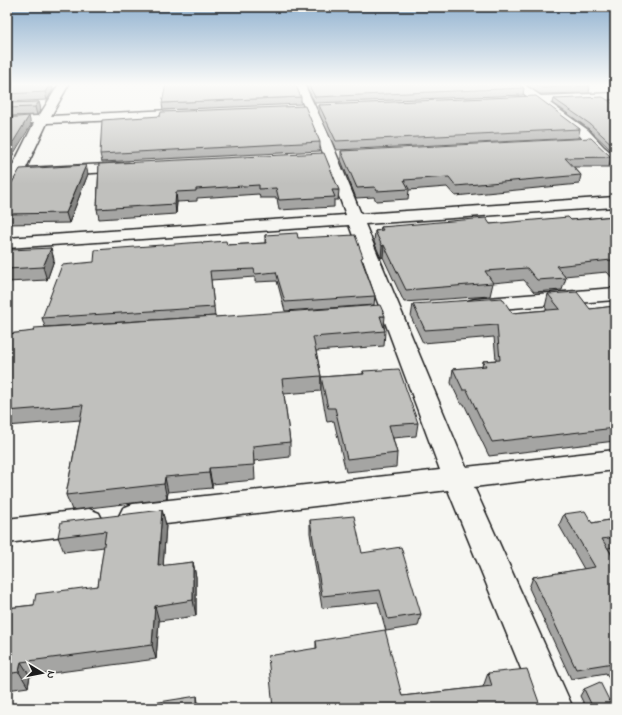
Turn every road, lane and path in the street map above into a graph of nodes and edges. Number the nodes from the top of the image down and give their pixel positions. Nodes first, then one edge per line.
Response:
1 (44, 117) edge
2 (103, 117) edge
3 (314, 117) edge
4 (562, 117) edge
5 (42, 120) junction
6 (7, 121) edge
7 (578, 143) edge
8 (594, 144) junction
9 (615, 144) edge
10 (615, 163) edge
11 (144, 166) edge
12 (12, 172) edge
13 (7, 192) edge
14 (615, 202) edge
15 (355, 219) junction
16 (7, 242) edge
17 (615, 294) edge
18 (458, 306) edge
19 (615, 460) edge
20 (457, 479) junction
21 (7, 531) edge
22 (555, 708) edge

1 - 5 street
2 - 5 street
3 - 15 street
4 - 8 street
5 - 6 street
5 - 12 street
7 - 8 street
8 - 9 street
8 - 10 street
11 - 12 street
12 - 13 street
14 - 15 street
15 - 16 street
15 - 20 street
17 - 18 street
19 - 20 street
20 - 21 street
20 - 22 street

